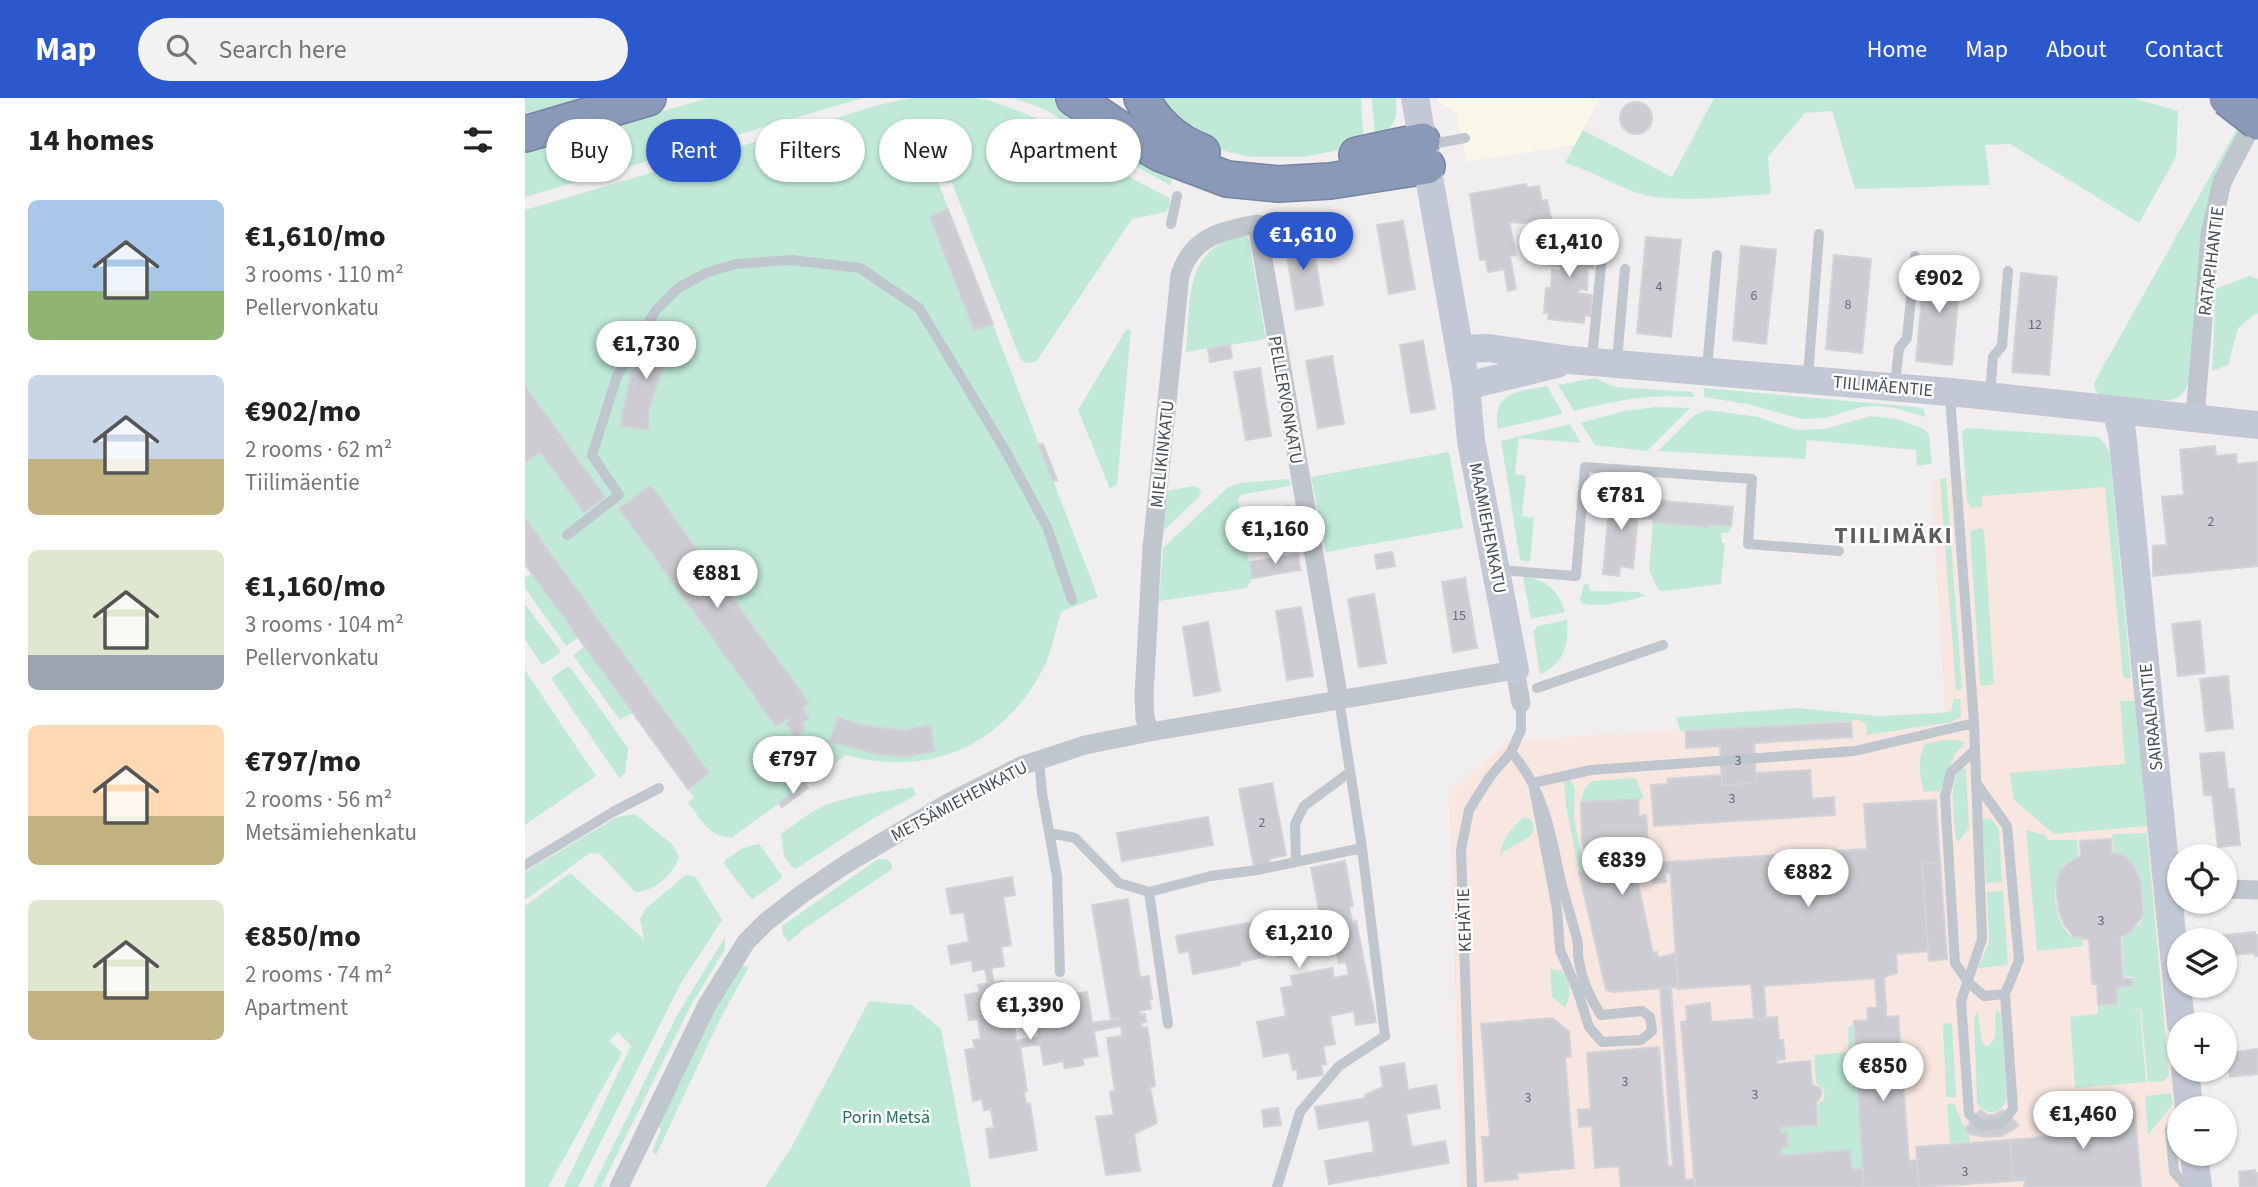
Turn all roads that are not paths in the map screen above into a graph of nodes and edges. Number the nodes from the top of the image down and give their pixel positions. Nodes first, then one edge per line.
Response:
1 (648, 98) edge
2 (1074, 98) edge
3 (1142, 98) edge
4 (1415, 98) edge
5 (2227, 98) edge
6 (2258, 114) edge
7 (2258, 122) edge
8 (525, 134) edge
9 (1465, 138) dead end
10 (1424, 151) junction
11 (1177, 196) dead end
12 (1171, 224) dead end
13 (1257, 224) joint
14 (1819, 234) dead end
15 (1603, 246) dead end
16 (1717, 254) dead end
17 (1915, 256) dead end
18 (1625, 269) dead end
19 (2008, 271) dead end
20 (1459, 349) junction
21 (1593, 362) junction
22 (1707, 372) junction
23 (1807, 380) junction
24 (1466, 386) junction
25 (1895, 388) junction
26 (1950, 392) junction
27 (1990, 396) junction
28 (2116, 410) junction
29 (2195, 417) junction
30 (2258, 425) edge
31 (566, 535) dead end
32 (1839, 551) dead end
33 (1496, 569) junction
34 (1072, 600) dead end
35 (1664, 645) dead end
36 (1515, 670) junction
37 (1537, 688) dead end
38 (1339, 700) junction
39 (1521, 703) joint
40 (1974, 723) junction
41 (1150, 732) junction
42 (1975, 751) junction
43 (1511, 752) junction
44 (1039, 759) junction
45 (1350, 772) junction
46 (1533, 783) junction
47 (1976, 783) junction
48 (659, 788) dead end
49 (1050, 833) junction
50 (2169, 844) edge
51 (1362, 848) junction
52 (1296, 861) junction
53 (525, 865) edge
54 (2237, 890) edge
55 (2258, 890) edge
56 (1149, 892) junction
57 (2175, 914) edge
58 (1578, 958) junction
59 (1565, 962) junction
60 (1060, 972) dead end
61 (1968, 982) junction
62 (2005, 995) junction
63 (2180, 1012) edge
64 (1168, 1024) dead end
65 (2173, 1166) edge
66 (2196, 1166) edge
67 (619, 1187) edge
68 (1277, 1187) edge
69 (1472, 1187) edge
70 (2187, 1187) edge
71 (2198, 1187) edge

1 - 8 highway
2 - 10 highway
3 - 10 highway
4 - 10 street
5 - 7 highway, bridge
6 - 29 street, RATAPIHANTIE
9 - 10 lane
10 - 20 street
11 - 12 lane
13 - 38 street, PELLERVONKATU
13 - 41 street, MIELIKINKATU
14 - 23 lane
15 - 21 lane
16 - 22 lane
17 - 25 lane
18 - 21 lane
19 - 27 lane
20 - 21 street, TIILIMÄENTIE
20 - 24 street, MAAMIEHENKATU
21 - 22 street, TIILIMÄENTIE
21 - 24 street, TIILIMÄENTIE
22 - 23 street, TIILIMÄENTIE
23 - 25 street, TIILIMÄENTIE
24 - 33 street, MAAMIEHENKATU
25 - 26 street, TIILIMÄENTIE
26 - 27 street, TIILIMÄENTIE
26 - 40 lane
27 - 28 street, TIILIMÄENTIE
28 - 29 street, TIILIMÄENTIE
28 - 50 street, SAIRAALANTIE
29 - 30 street, TIILIMÄENTIE
31 - 34 lane
32 - 33 lane
33 - 36 street, MAAMIEHENKATU
35 - 37 lane
36 - 38 street, METSÄMIEHENKATU
36 - 39 street, KEHÄTIE
38 - 41 street, METSÄMIEHENKATU
38 - 45 lane
39 - 43 lane, KEHÄTIE
40 - 42 lane
40 - 46 lane
41 - 44 street, METSÄMIEHENKATU
42 - 47 lane
42 - 61 lane
43 - 46 lane
43 - 69 lane, KEHÄTIE
44 - 49 lane
44 - 67 street, METSÄMIEHENKATU
45 - 51 lane
45 - 52 lane
46 - 58 lane
46 - 59 lane
47 - 61 lane
47 - 62 lane
48 - 53 lane
49 - 56 lane
49 - 60 lane
51 - 52 lane
51 - 68 lane
52 - 56 lane
54 - 55 street
56 - 64 lane
57 - 63 street, SAIRAALANTIE
58 - 59 lane
58 - 59 lane
61 - 62 lane
61 - 62 lane
65 - 70 lane
66 - 71 street

